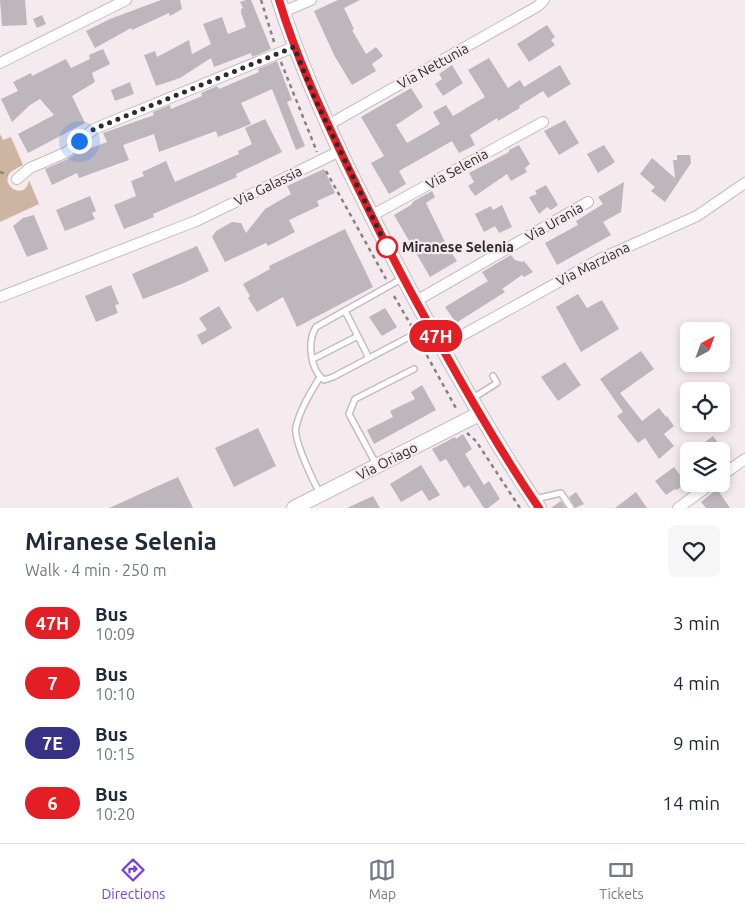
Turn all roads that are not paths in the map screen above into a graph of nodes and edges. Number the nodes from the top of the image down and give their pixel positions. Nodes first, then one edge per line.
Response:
1 (126, 0) edge
2 (311, 0) edge
3 (541, 3) edge
4 (281, 6) edge
5 (294, 47) junction
6 (0, 63) edge
7 (543, 122) dead end
8 (328, 125) junction
9 (340, 151) junction
10 (17, 179) dead end
11 (745, 183) edge
12 (588, 202) dead end
13 (371, 216) junction
14 (403, 278) junction
15 (0, 297) edge
16 (416, 301) junction
17 (345, 311) junction
18 (430, 326) junction
19 (358, 336) junction
20 (441, 347) junction
21 (370, 358) junction
22 (313, 359) junction
23 (414, 368) dead end
24 (493, 376) dead end
25 (320, 377) junction
26 (470, 399) junction
27 (479, 414) junction
28 (745, 459) edge
29 (377, 466) junction
30 (730, 470) edge
31 (700, 492) edge
32 (321, 494) junction
33 (536, 504) edge
34 (294, 508) edge
35 (572, 508) edge
36 (678, 508) edge

1 - 6 street
2 - 4 street
3 - 8 street, Via Nettunia
4 - 5 street
5 - 8 street
5 - 10 street
7 - 13 street, Via Selenia
8 - 9 street
9 - 13 street
9 - 15 street, Via Galassia
11 - 20 street, Via Marziana
12 - 16 street, Via Urania
13 - 14 street
14 - 16 street
14 - 17 lane
16 - 18 street
17 - 19 lane
17 - 22 lane
18 - 20 street
18 - 21 lane
19 - 21 lane
19 - 22 lane
20 - 26 street
21 - 25 lane
22 - 25 lane
23 - 29 lane
24 - 26 lane
25 - 32 lane
26 - 27 street
27 - 29 street, Via Oriago
27 - 33 street
28 - 30 street
29 - 32 street, Via Oriago
31 - 36 street
32 - 34 street, Via Oriago
33 - 35 lane

